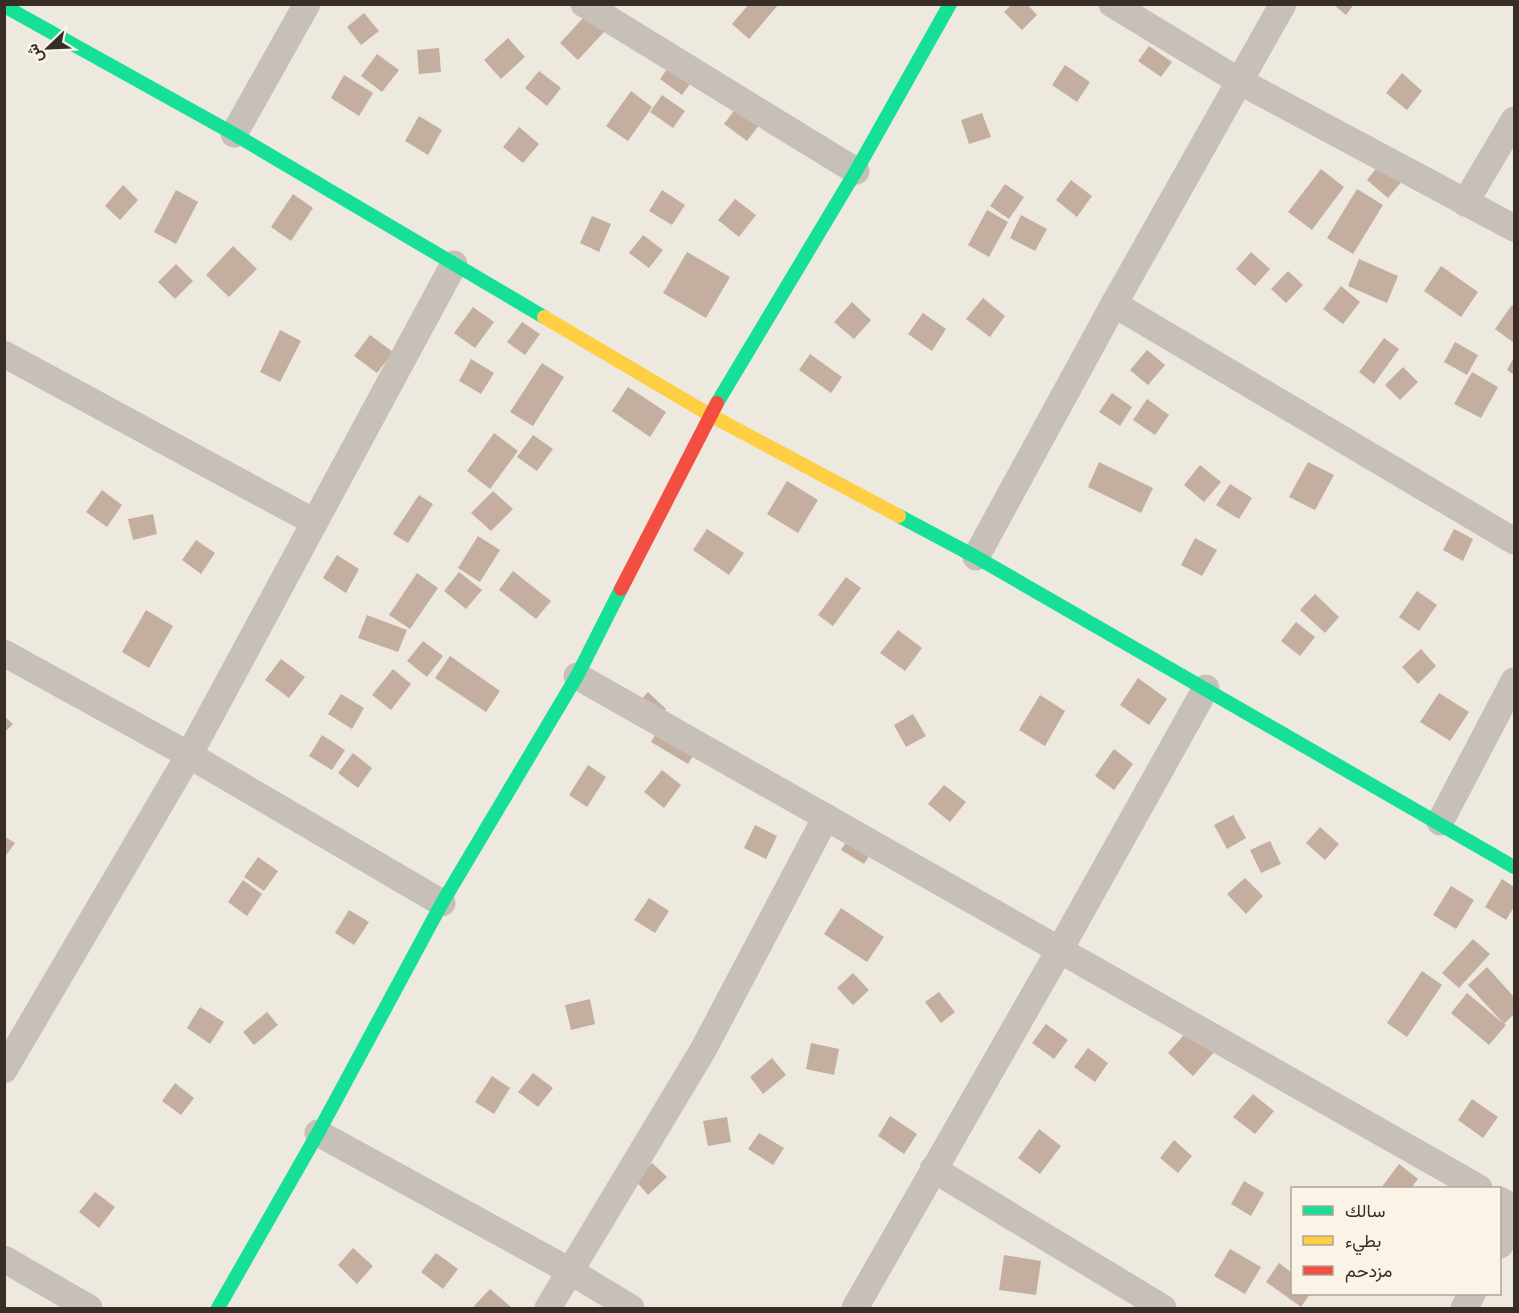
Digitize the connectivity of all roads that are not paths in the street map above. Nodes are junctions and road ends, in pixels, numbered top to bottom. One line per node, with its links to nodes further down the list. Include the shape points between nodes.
1 (307, 4): 9 (street)
2 (950, 4): 10 (street)
3 (1112, 4): 7 (street)
4 (1283, 4): 7 (street)
5 (5, 8): 9 (street)
6 (600, 8): 10 (street)
7 (1239, 81): 11 (street); 14 (street)
8 (1515, 120): 11 (street)
9 (234, 134): 13 (street)
10 (856, 171): 16 (street)
11 (1465, 202): 12 (street)
12 (1515, 228)
13 (454, 264): 16 (street); 17 (street)
14 (1114, 304): 18 (street); 19 (street)
15 (4, 354): 17 (street)
16 (710, 415): 19 (street); 21 (street)
17 (314, 522): 24 (street)
18 (1515, 541)
19 (976, 557): 23 (street)
20 (4, 653): 24 (street)
21 (577, 676): 25 (street); 28 (street)
22 (1515, 681): 26 (street)
23 (1206, 688): 26 (street); 29 (street)
24 (189, 755): 28 (street); 30 (street)
25 (826, 817): 29 (street); 39 (street, via 703,1050)
26 (1440, 822): 27 (street)
27 (1515, 867)
28 (442, 903): 31 (street)
29 (1059, 951): 32 (street); 33 (street)
30 (4, 1070)
31 (318, 1133): 39 (street); 42 (street)
32 (933, 1169): 40 (street); 45 (street)
33 (1477, 1187)
34 (1501, 1201): 35 (street)
35 (1515, 1209)
36 (1515, 1219): 37 (street)
37 (1501, 1243)
38 (4, 1259): 41 (street)
39 (570, 1271): 43 (street); 44 (street)
40 (1159, 1307)
41 (89, 1308)
42 (218, 1308)
43 (548, 1308)
44 (631, 1308)
45 (855, 1308)

